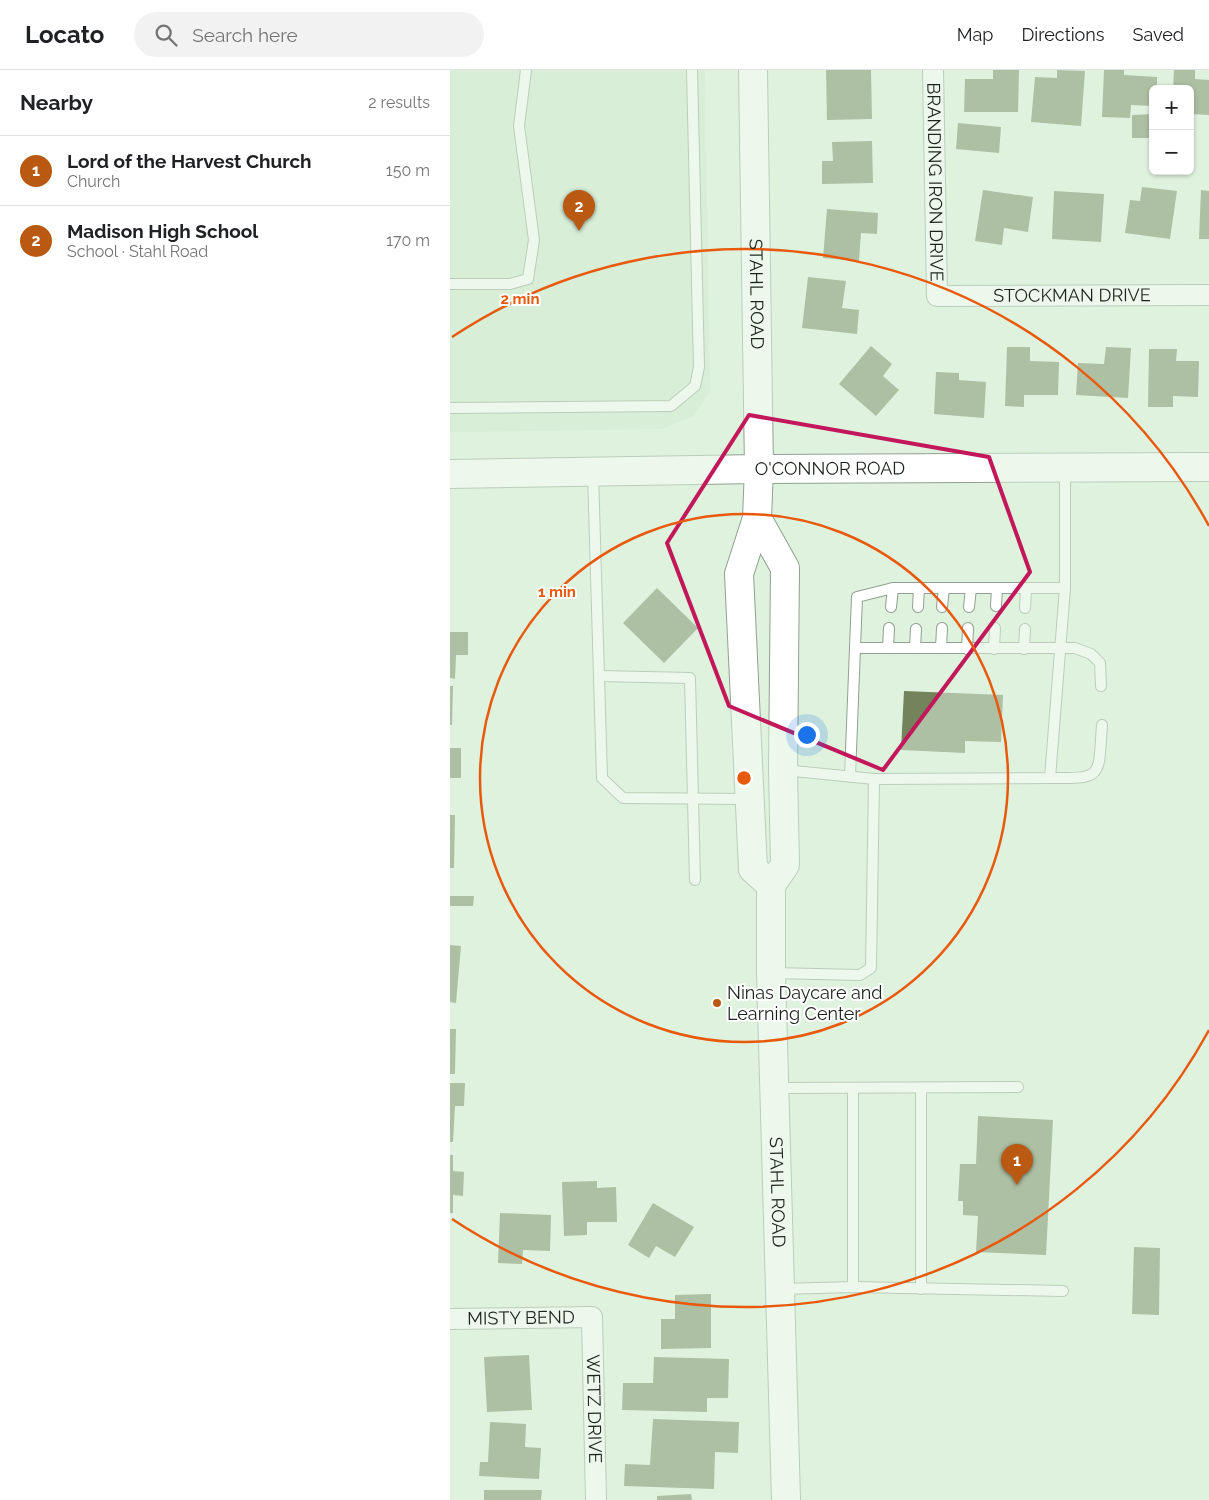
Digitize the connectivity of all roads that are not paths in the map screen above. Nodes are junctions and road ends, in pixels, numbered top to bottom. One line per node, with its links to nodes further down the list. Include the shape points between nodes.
1 (526, 70): 5 (lane, via 519,126 534,240 528,278 510,284)
2 (692, 70): 8 (lane, via 699,367 695,386 671,406)
3 (753, 70): 11 (street, STAHL ROAD)
4 (934, 70): 7 (street, BRANDING IRON DRIVE)
5 (450, 284)
6 (1209, 295): 7 (street, STOCKMAN DRIVE)
7 (937, 296)
8 (450, 408)
9 (1209, 467): 10 (street, O'CONNOR ROAD)
10 (1064, 468): 11 (street, O'CONNOR ROAD); 21 (lane)
11 (759, 469): 12 (street, O'CONNOR ROAD); 14 (street, STAHL ROAD)
12 (592, 472): 13 (street, O'CONNOR ROAD); 42 (lane)
13 (450, 474)
14 (757, 518): 45 (street, via 785,568); 50 (street, STAHL ROAD, via 739,574)
15 (893, 588): 16 (lane); 24 (lane); 34 (lane, via 857,597)
16 (919, 588): 17 (lane); 22 (lane)
17 (944, 588): 18 (lane); 25 (lane)
18 (971, 588): 19 (lane); 26 (lane)
19 (997, 588): 20 (lane); 23 (lane)
20 (1026, 588): 21 (lane); 27 (lane)
21 (1065, 588): 41 (lane)
22 (918, 606)
23 (996, 606)
24 (891, 607)
25 (942, 607)
26 (970, 607)
27 (1025, 608)
28 (889, 628): 35 (lane)
29 (916, 628): 36 (lane)
30 (942, 628): 37 (lane)
31 (968, 628): 38 (lane)
32 (995, 628): 39 (lane)
33 (1025, 629): 40 (lane)
34 (855, 648): 35 (lane); 46 (lane)
35 (888, 648): 36 (lane)
36 (915, 648): 37 (lane)
37 (941, 648): 38 (lane)
38 (967, 649): 39 (lane)
39 (994, 649): 40 (lane)
40 (1024, 649): 41 (lane)
41 (1060, 649): 43 (lane, via 1075,648 1091,654 1100,663); 47 (lane)
42 (600, 676): 49 (lane, via 602,778 623,798); 49 (lane, via 690,678)
43 (1102, 686)
44 (1102, 725): 47 (lane, via 1099,766 1092,776 1084,779)
45 (783, 770): 46 (lane); 52 (street, via 785,865)
46 (850, 776): 48 (lane)
47 (1050, 778): 48 (lane)
48 (874, 779): 53 (lane, via 871,968 860,975)
49 (694, 798): 50 (lane); 51 (lane)
50 (750, 799): 52 (street, STAHL ROAD, via 753,869)
51 (695, 880)
52 (772, 885): 53 (street, STAHL ROAD)
53 (771, 973): 55 (street, STAHL ROAD)
54 (1018, 1087): 56 (lane)
55 (774, 1088): 57 (lane); 59 (street, STAHL ROAD)
56 (921, 1088): 57 (lane); 60 (lane)
57 (853, 1089): 58 (lane)
58 (853, 1287): 59 (lane); 60 (lane)
59 (781, 1289): 65 (street, STAHL ROAD)
60 (921, 1289): 61 (lane)
61 (1063, 1291)
62 (592, 1318): 63 (street, MISTY BEND); 64 (street, WETZ DRIVE)
63 (450, 1320)
64 (596, 1500)
65 (786, 1500)

